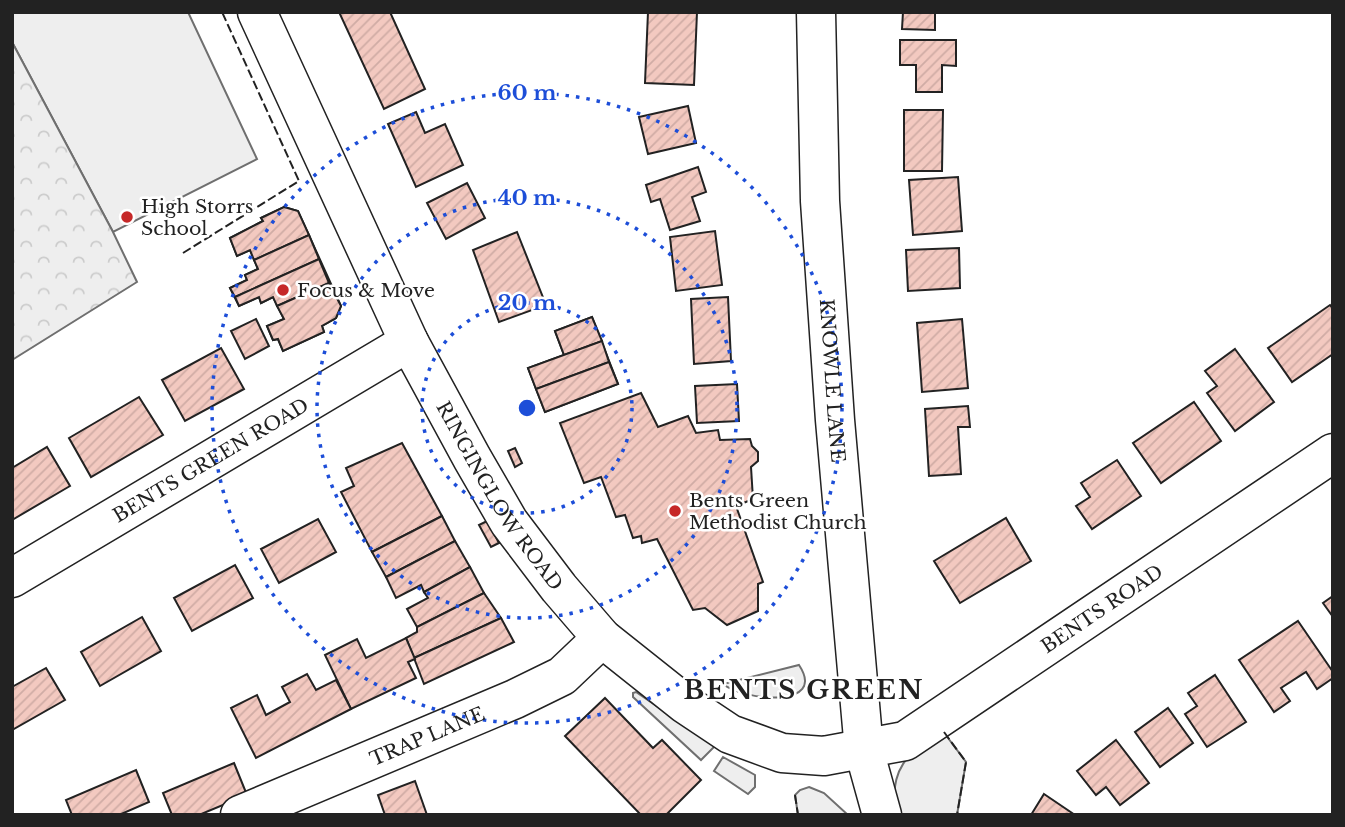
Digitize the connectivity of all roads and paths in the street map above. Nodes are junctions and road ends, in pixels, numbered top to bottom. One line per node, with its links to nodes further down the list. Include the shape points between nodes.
1 (257, 12): 3 (street, RINGINGLOW ROAD)
2 (816, 12): 7 (street, KNOWLE LANE, via 821,214)
3 (409, 341): 5 (street, BENTS GREEN ROAD); 6 (street, RINGINGLOW ROAD, via 509,522)
4 (1333, 453): 7 (street, BENTS ROAD, via 944,717 905,741)
5 (12, 578)
6 (602, 638): 7 (street, RINGINGLOW ROAD, via 730,734 782,753 824,756); 8 (street, TRAP LANE, via 562,676 527,694)
7 (864, 750): 9 (street)
8 (263, 810)
9 (882, 815)

